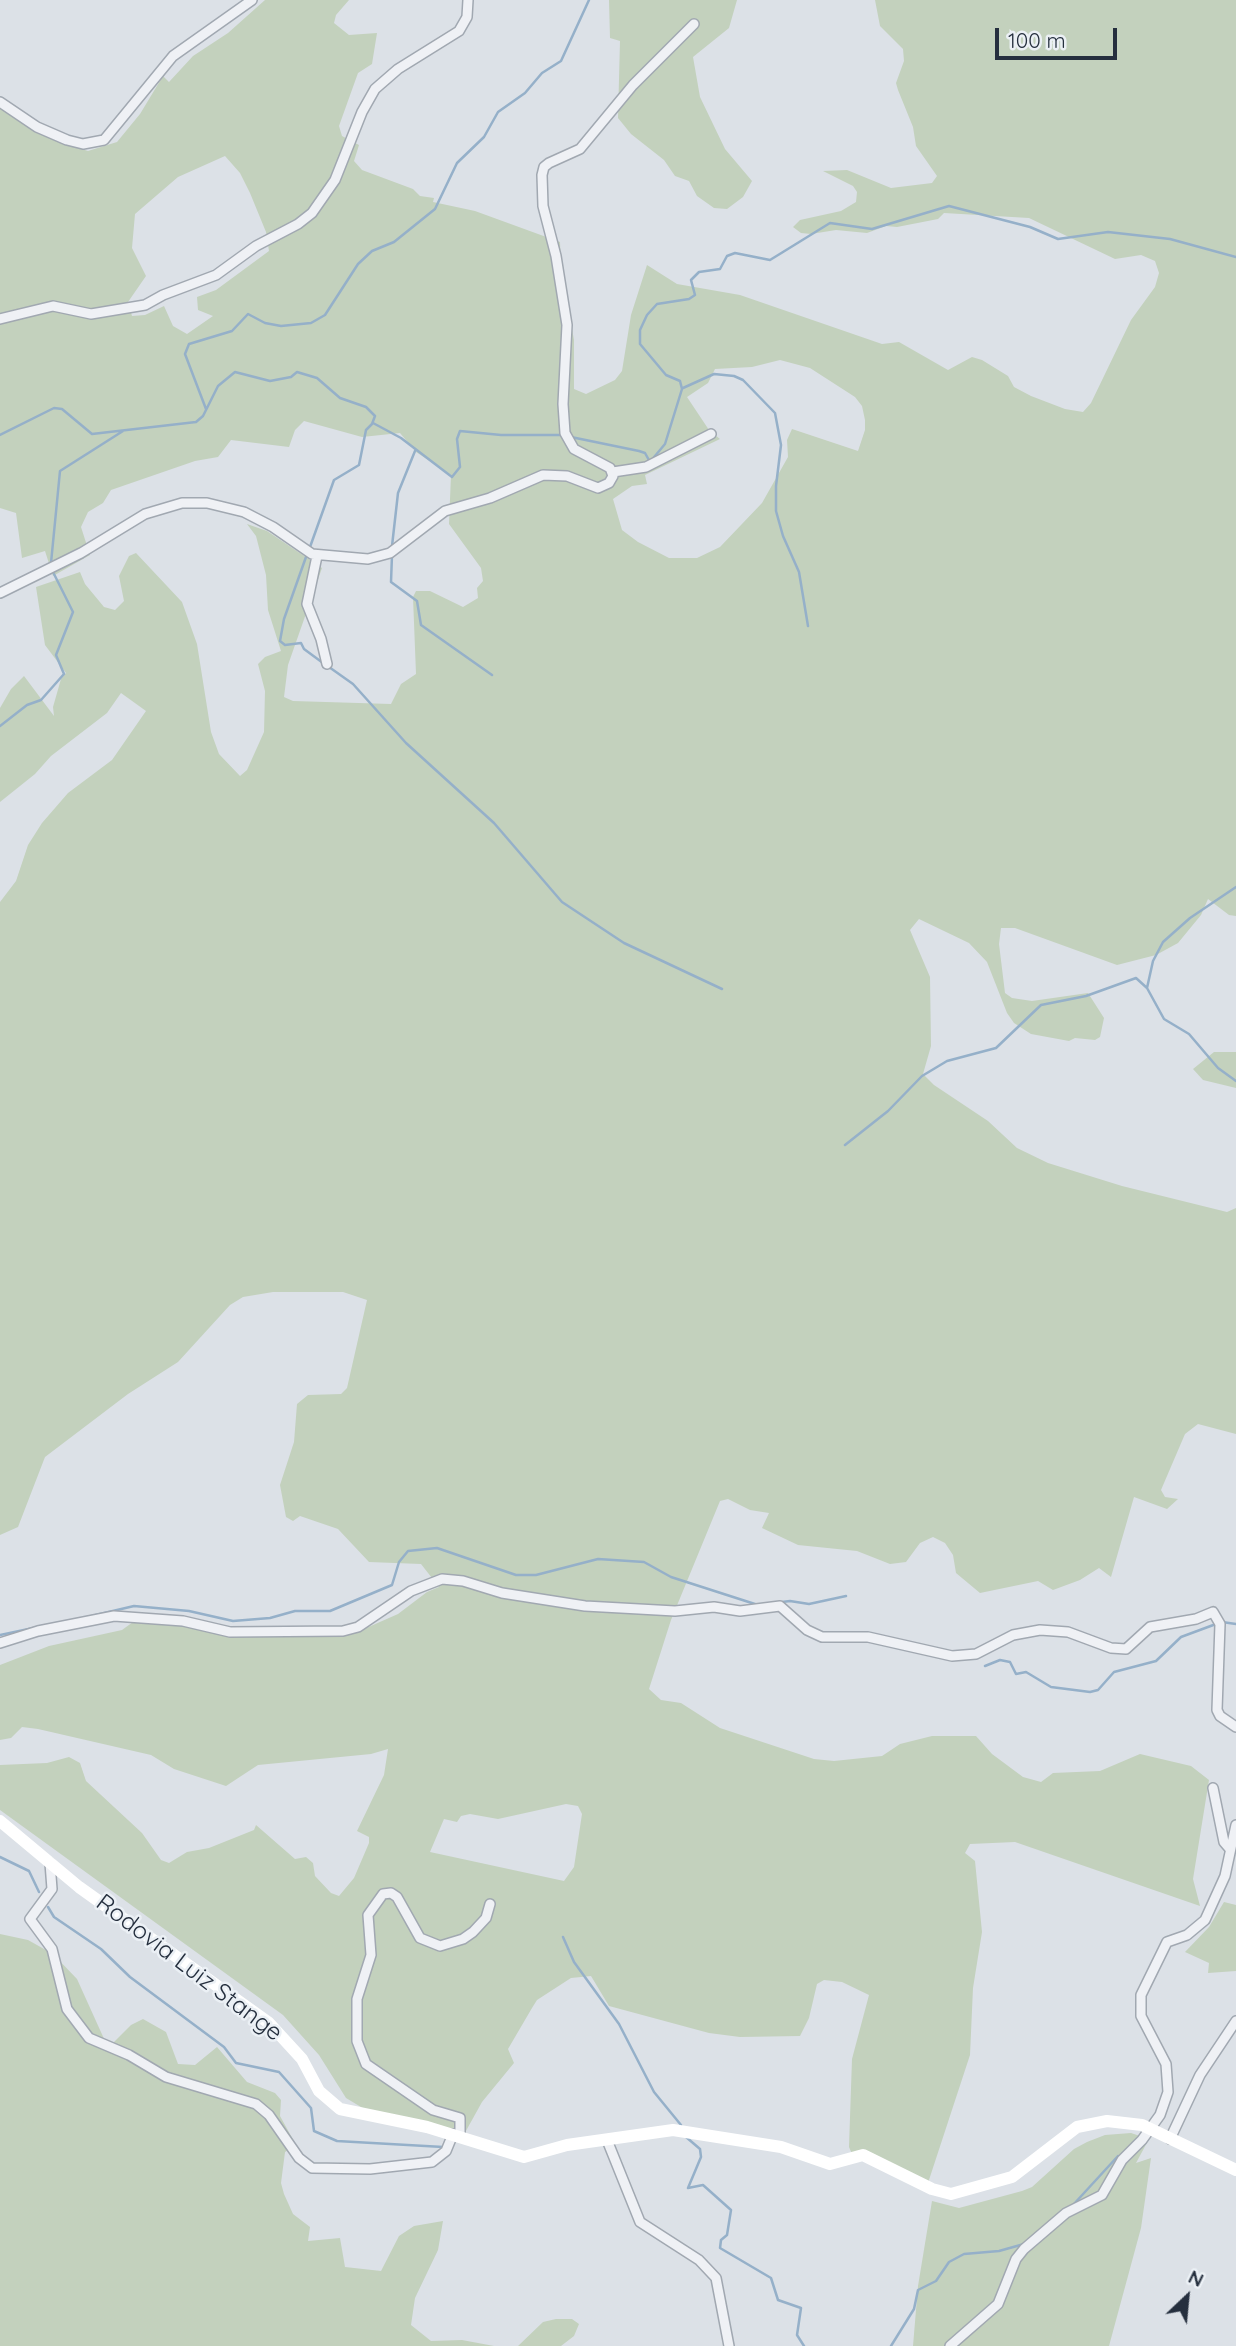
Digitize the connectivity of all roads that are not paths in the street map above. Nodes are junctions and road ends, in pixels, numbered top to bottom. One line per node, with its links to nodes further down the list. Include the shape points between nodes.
1 (252, 0): 4 (street, via 173,57 104,140 83,144 66,140)
2 (468, 0): 5 (street, via 467,17 459,31 375,89 335,180 312,213 298,224 256,246 216,275 145,305 98,314 53,306)
3 (694, 24): 7 (street, via 633,85 580,149 549,163 542,175 543,206 567,325 565,433 573,449)
4 (0, 102)
5 (0, 319)
6 (711, 433): 7 (street, via 646,467)
7 (613, 472): 8 (street, via 604,487 555,474 459,505 378,557)
8 (317, 556): 9 (street, via 244,512 207,503 182,503 145,514 81,553); 10 (street, via 307,604)
9 (0, 593)
10 (327, 664)
11 (0, 1643): 12 (street, via 114,1616 183,1621 230,1632 343,1631 358,1627 411,1591 442,1579 502,1594 585,1606 740,1611 780,1606 822,1637 868,1637 953,1656 976,1654 1013,1635 1040,1630 1068,1632 1126,1649 1150,1627 1191,1621 1213,1612 1220,1624 1217,1710)
12 (1236, 1727)
13 (1213, 1788): 16 (street, via 1224,1842)
14 (0, 1821): 17 (street, Rodovia Luiz Stange)
15 (1236, 1825): 16 (street)
16 (1230, 1849): 20 (street, via 1225,1876 1205,1920 1195,1930 1167,1942 1141,1995 1141,2016 1163,2054 1168,2080 1165,2102)
17 (49, 1860): 21 (street, Rodovia Luiz Stange, via 79,1887 269,2023 302,2059 319,2091 340,2109); 21 (street, via 52,1889 30,1919 52,1949 67,2009 89,2038 166,2077 256,2104 312,2168 370,2169 432,2162)
18 (490, 1904): 21 (street, via 486,1918 473,1932 440,1946 420,1938 391,1893 383,1894 369,1915 370,1955 357,1999 356,2042 366,2064 433,2110 460,2118)
19 (1236, 2021): 22 (street, via 1200,2075)
20 (1151, 2129): 22 (street, Rodovia Luiz Stange); 23 (street, Rodovia Luiz Stange, via 1116,2120 1077,2127 1017,2174 951,2194 863,2155 830,2164 781,2147 673,2130); 26 (street, via 1122,2160 1102,2195 1066,2213 1024,2249 998,2304)
21 (456, 2135): 23 (street, Rodovia Luiz Stange, via 524,2157)
22 (1170, 2139): 24 (street, Rodovia Luiz Stange)
23 (607, 2140): 25 (street, via 640,2222 699,2259 716,2278)
24 (1236, 2170)
25 (729, 2346)
26 (950, 2346)

